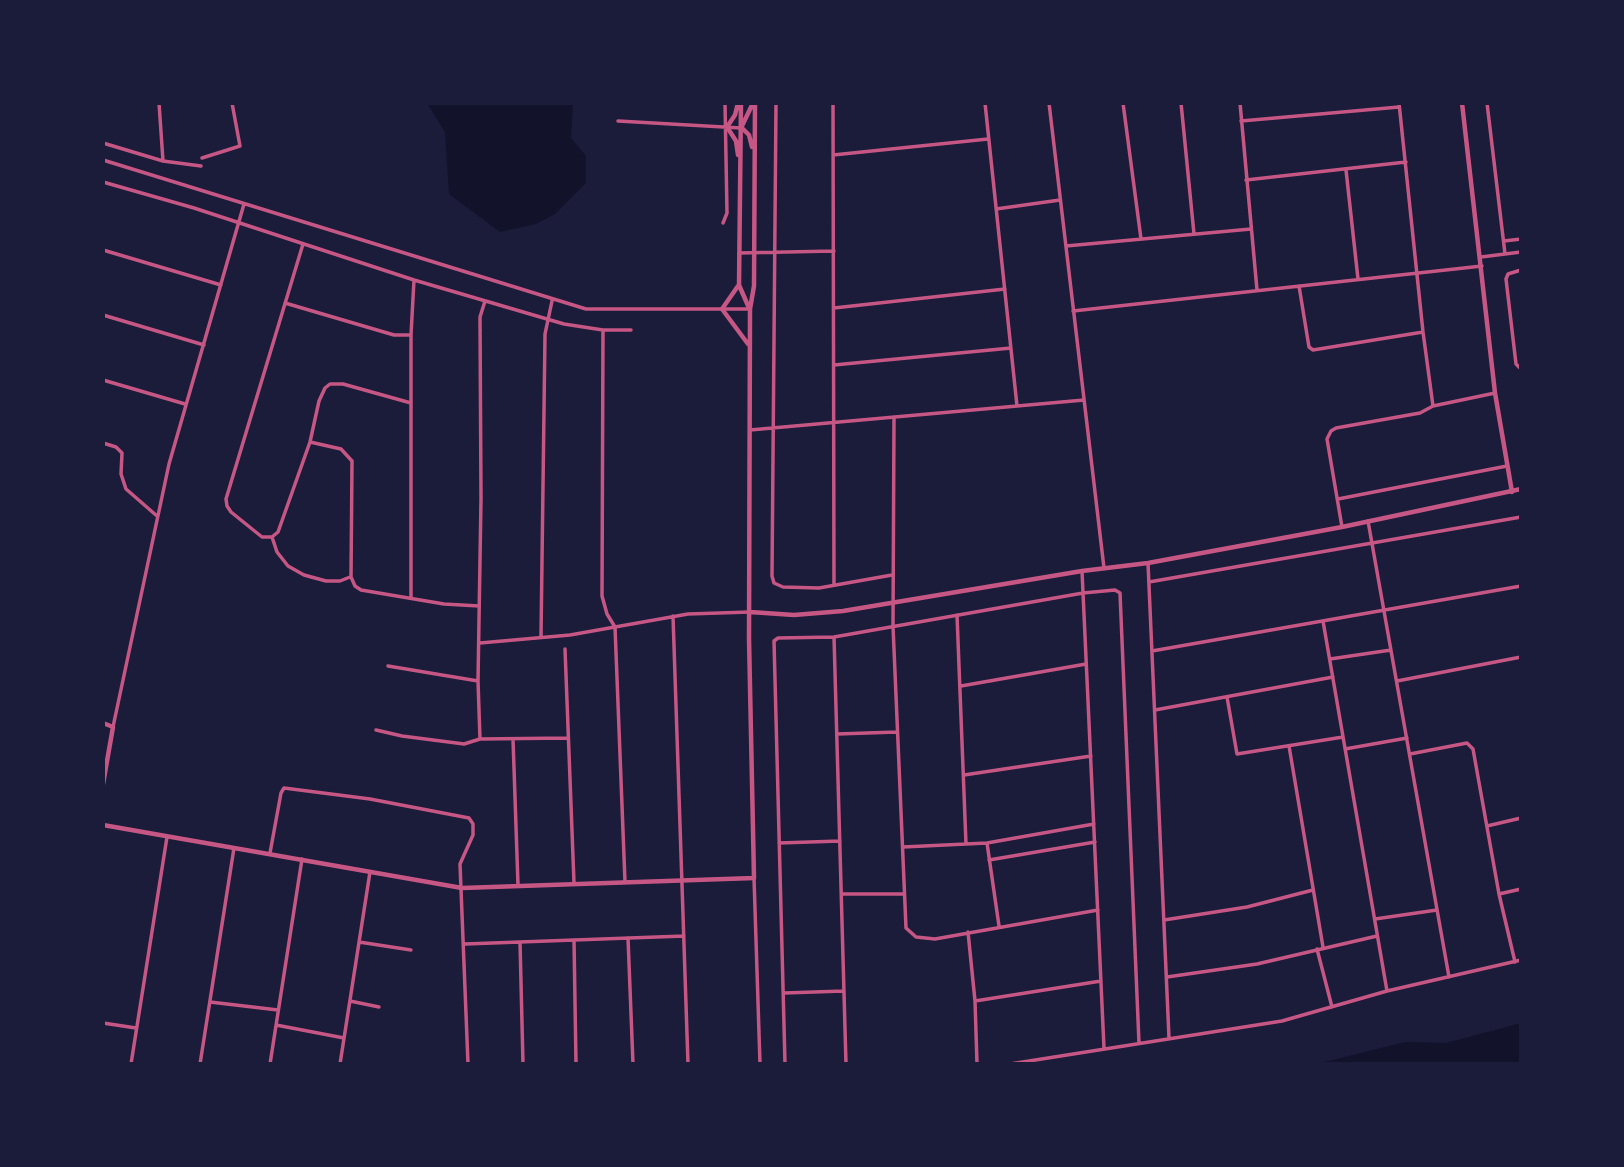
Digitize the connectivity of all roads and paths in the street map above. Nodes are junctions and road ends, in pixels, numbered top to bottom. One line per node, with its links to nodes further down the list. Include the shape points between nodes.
1 (159, 103): 26 (street)
2 (232, 103): 24 (street, via 240,146)
3 (725, 103): 18 (street)
4 (739, 103): 18 (street); 19 (street)
5 (754, 103): 19 (street); 23 (street)
6 (776, 103): 49 (street)
7 (833, 103): 22 (street)
8 (985, 103): 20 (street)
9 (1049, 103): 33 (street)
10 (1123, 103): 40 (street)
11 (1181, 103): 39 (street)
12 (1240, 103): 17 (street)
13 (1462, 103): 52 (street)
14 (1487, 103): 42 (street)
15 (1399, 105): 17 (street); 27 (street)
16 (618, 121): 18 (street)
17 (1241, 121): 31 (street)
18 (726, 127): 19 (street); 29 (street, via 736,141); 36 (street, via 727,213)
19 (741, 128): 23 (street, via 749,135); 29 (street)
20 (989, 139): 22 (street); 35 (street)
21 (103, 143): 26 (street)
22 (834, 155): 46 (street)
23 (754, 157): 48 (street)
24 (202, 158)
25 (103, 160): 34 (street)
26 (163, 161): 28 (street)
27 (1406, 162): 30 (street); 55 (street)
28 (201, 166)
29 (740, 166): 47 (street)
30 (1345, 169): 31 (street); 56 (street)
31 (1246, 180): 38 (street)
32 (103, 182): 37 (street)
33 (1060, 200): 35 (street); 44 (street)
34 (244, 204): 37 (street); 63 (street)
35 (996, 209): 61 (street)
36 (723, 223)
37 (239, 224): 43 (street); 58 (street)
38 (1251, 229): 39 (street); 62 (street)
39 (1194, 234): 40 (street)
40 (1141, 239): 44 (street)
41 (1521, 239): 42 (street)
42 (1504, 242): 51 (street)
43 (303, 244): 57 (street); 65 (street)
44 (1066, 246): 69 (street)
45 (103, 250): 58 (street)
46 (834, 251): 49 (street); 66 (street)
47 (739, 253): 48 (street); 59 (street)
48 (755, 253): 49 (street); 68 (street)
49 (775, 253): 90 (street)
50 (1521, 253): 51 (street)
51 (1505, 254): 52 (street)
52 (1481, 257): 53 (street)
53 (1482, 266): 55 (street); 82 (street)
54 (1521, 270): 80 (street, via 1506,279 1516,364)
55 (1418, 272): 56 (street); 74 (street)
56 (1358, 279): 60 (street)
57 (414, 280): 64 (street); 75 (street)
58 (221, 285): 76 (street)
59 (739, 285): 67 (street); 68 (street)
60 (1299, 286): 62 (street); 74 (street, via 1313,350)
61 (1005, 289): 66 (street); 78 (street)
62 (1257, 290): 69 (street)
63 (552, 300): 67 (street, via 586,309); 71 (street)
64 (485, 301): 71 (street); 115 (street, via 480,317)
65 (285, 303): 75 (street, via 394,335); 102 (street, via 226,499 231,512 262,537)
66 (834, 308): 79 (street)
67 (722, 309): 68 (street); 77 (street)
68 (750, 309): 77 (street)
69 (1073, 311): 83 (street)
70 (103, 315): 76 (street)
71 (548, 319): 72 (street); 124 (street)
72 (603, 330): 73 (street); 122 (street, via 601,596)
73 (631, 330)
74 (1423, 332): 87 (street)
75 (411, 335): 84 (street)
76 (204, 345): 85 (street)
77 (750, 346): 91 (street)
78 (1011, 348): 79 (street); 86 (street)
79 (834, 365): 89 (street)
80 (1521, 369)
81 (103, 380): 85 (street)
82 (1495, 393): 87 (street); 94 (street)
83 (1084, 401): 86 (street); 105 (street)
84 (411, 403): 92 (street, via 330,384 319,401); 113 (street)
85 (186, 404): 98 (street)
86 (1017, 406): 88 (street)
87 (1433, 406): 97 (street, via 1420,413 1331,431 1327,439)
88 (894, 417): 89 (street); 107 (street)
89 (834, 423): 90 (street); 110 (street)
90 (774, 428): 91 (street); 110 (street, via 774,583 783,587)
91 (750, 430): 117 (street)
92 (310, 442): 102 (street, via 282,527); 108 (street, via 341,449 352,461)
93 (103, 443): 98 (street, via 122,453 125,489)
94 (1507, 466): 96 (street); 97 (street)
95 (1521, 491): 96 (street)
96 (1513, 492): 100 (street)
97 (1338, 499): 101 (street)
98 (157, 516): 140 (street)
99 (1521, 517): 103 (street)
100 (1368, 521): 101 (street); 103 (street)
101 (1342, 527): 104 (street)
102 (272, 537): 108 (street, via 288,566 304,575 326,581)
103 (1372, 543): 109 (street); 116 (street)
104 (1148, 564): 105 (street); 109 (street)
105 (1104, 568): 106 (street)
106 (1082, 571): 112 (street); 114 (street)
107 (893, 575): 110 (street); 114 (street)
108 (351, 577): 113 (street, via 360,590)
109 (1149, 582): 128 (street)
110 (834, 585)
111 (1521, 586): 116 (street)
112 (1083, 593): 118 (street); 131 (street); 217 (street, via 1120,593)
113 (411, 598): 115 (street)
114 (893, 603): 117 (street, via 794,615); 121 (street)
115 (479, 606): 125 (street)
116 (1384, 610): 120 (street); 127 (street)
117 (750, 612): 119 (street); 171 (street)
118 (957, 615): 121 (street); 136 (street)
119 (673, 616): 122 (street); 172 (street)
120 (1323, 621): 128 (street); 130 (street)
121 (893, 626): 123 (street); 142 (street)
122 (615, 627): 124 (street); 173 (street)
123 (834, 637): 143 (street); 163 (street, via 778,638 773,644)
124 (541, 638): 125 (street)
125 (480, 643): 134 (street)
126 (565, 649): 145 (street)
127 (1391, 650): 130 (street); 135 (street)
128 (1152, 651): 138 (street)
129 (1521, 657): 135 (street)
130 (1330, 659): 133 (street)
131 (1087, 664): 136 (street); 152 (street)
132 (388, 666): 134 (street)
133 (1333, 677): 137 (street); 144 (street)
134 (478, 681): 148 (street)
135 (1397, 681): 146 (street)
136 (961, 685): 153 (street)
137 (1227, 697): 138 (street); 149 (street, via 1237,754)
138 (1154, 710): 185 (street)
139 (103, 723): 140 (street)
140 (113, 727): 154 (street)
141 (376, 730): 148 (street, via 464,744)
142 (897, 732): 143 (street); 166 (street)
143 (837, 734): 160 (street)
144 (1343, 737): 149 (street); 150 (street)
145 (568, 738): 147 (street); 174 (street)
146 (1407, 738): 150 (street); 151 (street)
147 (513, 739): 148 (street); 175 (street)
148 (480, 740)
149 (1289, 746): 178 (street)
150 (1345, 749): 184 (street)
151 (1410, 754): 158 (street, via 1467,743 1472,746); 183 (street)
152 (1091, 756): 153 (street); 156 (street)
153 (964, 775): 164 (street)
154 (103, 784)
155 (1521, 818): 158 (street)
156 (1094, 824): 161 (street); 162 (street)
157 (103, 825): 159 (street)
158 (1488, 826): 181 (street)
159 (167, 835): 165 (street); 214 (street)
160 (841, 841): 163 (street); 179 (street)
161 (1095, 842): 169 (street); 182 (street)
162 (987, 843): 164 (street); 169 (street)
163 (779, 844): 205 (street)
164 (966, 844): 166 (street)
165 (234, 847): 167 (street); 208 (street)
166 (903, 847): 180 (street)
167 (270, 853): 168 (street); 176 (street, via 284,788 370,799 469,818 473,835 460,864)
168 (302, 859): 170 (street); 211 (street)
169 (989, 860): 186 (street)
170 (370, 871): 176 (street); 192 (street)
171 (754, 878): 172 (street); 228 (street)
172 (680, 880): 173 (street); 188 (street)
173 (625, 881): 174 (street)
174 (574, 883): 175 (street)
175 (518, 886): 176 (street)
176 (462, 887): 194 (street)
177 (1521, 889): 181 (street)
178 (1314, 890): 185 (street, via 1247,907); 195 (street)
179 (842, 894): 180 (street); 203 (street)
180 (904, 894): 187 (street, via 904,923 909,933 924,939)
181 (1499, 894): 199 (street)
182 (1098, 910): 186 (street); 202 (street)
183 (1437, 910): 184 (street); 200 (street)
184 (1375, 919): 189 (street)
185 (1164, 920): 201 (street)
186 (999, 926): 187 (street)
187 (968, 932): 207 (street)
188 (684, 936): 190 (street); 227 (street)
189 (1378, 936): 195 (street); 204 (street)
190 (628, 939): 191 (street); 226 (street)
191 (574, 940): 193 (street); 225 (street)
192 (359, 942): 197 (street); 206 (street)
193 (520, 942): 194 (street); 224 (street)
194 (465, 944): 223 (street)
195 (1323, 947): 196 (street)
196 (1317, 949): 201 (street); 210 (street)
197 (411, 950)
198 (1521, 960): 199 (street)
199 (1515, 962): 200 (street)
200 (1450, 977): 204 (street)
201 (1167, 978): 216 (street)
202 (1101, 981): 207 (street); 218 (street)
203 (844, 991): 205 (street); 230 (street)
204 (1387, 991): 210 (street)
205 (784, 993): 229 (street)
206 (350, 1001): 209 (street); 215 (street)
207 (975, 1001): 231 (street)
208 (210, 1002): 211 (street); 220 (street)
209 (379, 1007)
210 (1332, 1007): 216 (street, via 1282,1021)
211 (278, 1010): 213 (street)
212 (103, 1023): 214 (street)
213 (276, 1025): 215 (street); 221 (street)
214 (136, 1028): 219 (street)
215 (344, 1038): 222 (street)
216 (1169, 1038): 217 (street)
217 (1139, 1044): 218 (street)
218 (1104, 1049): 232 (street)
219 (131, 1064)
220 (200, 1064)
221 (270, 1064)
222 (340, 1064)
223 (468, 1064)
224 (523, 1064)
225 (576, 1064)
226 (632, 1064)
227 (688, 1064)
228 (760, 1064)
229 (785, 1064)
230 (846, 1064)
231 (977, 1064)
232 (1010, 1064)

